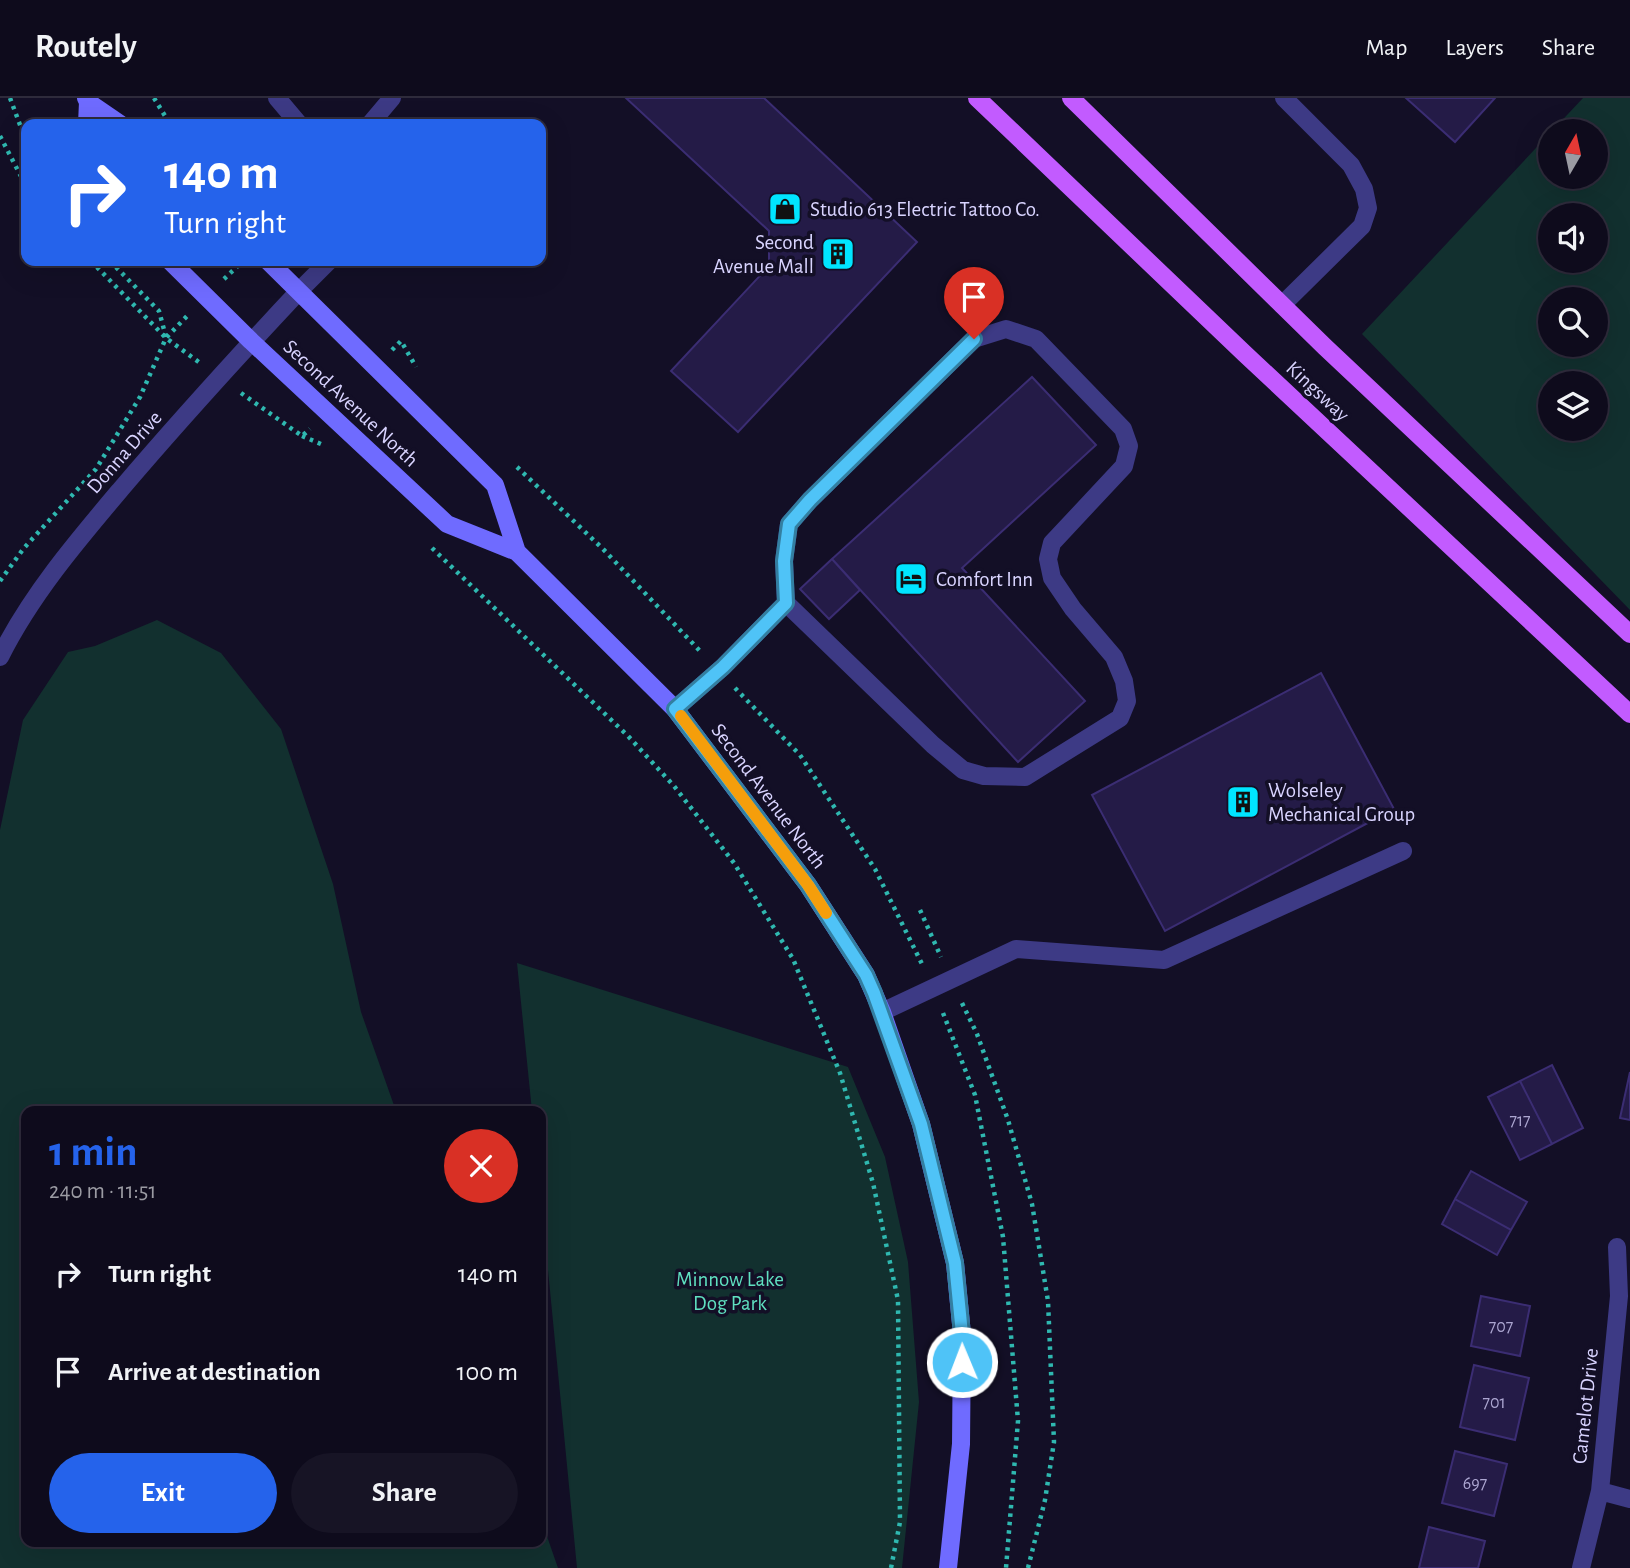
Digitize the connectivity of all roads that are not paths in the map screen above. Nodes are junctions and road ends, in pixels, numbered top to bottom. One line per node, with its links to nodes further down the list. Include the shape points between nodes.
1 (277, 98): 9 (street)
2 (392, 98): 10 (street)
3 (977, 98): 22 (main road, Kingsway)
4 (1071, 98): 15 (main road, Kingsway)
5 (1284, 98): 15 (street, via 1351,165 1368,208 1362,226)
6 (87, 100): 7 (main road); 8 (main road)
7 (87, 119)
8 (113, 119)
9 (295, 119)
10 (374, 119)
11 (175, 266): 16 (main road, Second Avenue North)
12 (274, 266): 14 (main road, Second Avenue North)
13 (325, 266): 14 (street, Donna Drive)
14 (300, 290): 16 (street, Donna Drive); 17 (main road, Second Avenue North, via 495,485)
15 (1282, 305): 19 (main road, Kingsway)
16 (251, 341): 17 (main road, Second Avenue North, via 447,524); 20 (street, Donna Drive, via 69,551 14,629)
17 (517, 552): 21 (main road, Second Avenue North)
18 (786, 603): 18 (street, via 784,561 789,524 974,339 1006,329 1036,339 1123,429 1129,446 1124,466 1052,543 1048,559 1052,578 1066,599 1114,657 1127,701 1120,718 1025,777 984,776 963,770); 21 (street)
19 (1630, 634)
20 (0, 657)
21 (675, 709): 24 (main road, Second Avenue North, via 808,885 866,975)
22 (1630, 714)
23 (1403, 852): 24 (street, via 1164,960 1016,949)
24 (882, 1012): 28 (main road, Second Avenue North, via 921,1124 955,1263 962,1334 961,1444)
25 (1616, 1247): 26 (street, Camelot Drive, via 1619,1296)
26 (1600, 1491): 27 (street); 29 (street, Camelot Drive)
27 (1630, 1499)
28 (948, 1568)
29 (1581, 1568)

